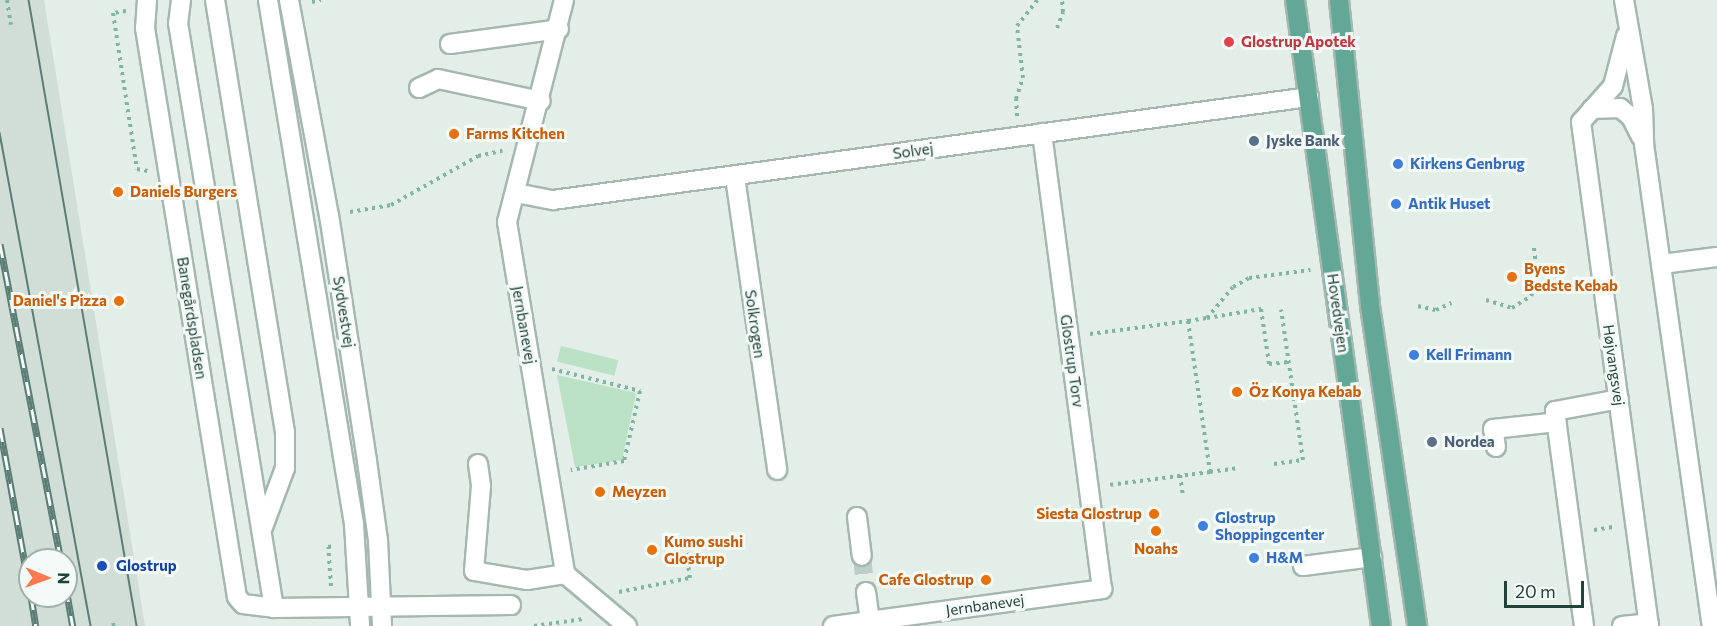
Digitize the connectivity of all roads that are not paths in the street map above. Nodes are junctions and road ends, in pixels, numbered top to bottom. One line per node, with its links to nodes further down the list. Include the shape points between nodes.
1 (147, 0): 39 (street, Banegårdspladsen, via 144,15 234,587 243,604)
2 (181, 0): 29 (street, via 178,23)
3 (215, 0): 29 (street, via 285,432 285,468)
4 (268, 0): 37 (street, Sydvestvej, via 354,524)
5 (289, 0): 38 (street, Sydvestvej, via 329,215 376,529)
6 (564, 0): 11 (street, Jernbanevej)
7 (1295, 0): 14 (main road, Hovedvejen)
8 (1339, 0): 47 (main road, via 1370,306)
9 (1624, 0): 10 (street, Højvangsvej)
10 (1627, 28): 16 (street, Højvangsvej, via 1617,77); 18 (street, Højvangsvej, via 1643,109)
11 (559, 29): 12 (street); 15 (street, Jernbanevej)
12 (450, 44)
13 (419, 88): 15 (street, via 438,79)
14 (1310, 97): 17 (street, Solvej); 31 (main road, Hovedvejen)
15 (541, 101): 20 (street, Jernbanevej)
16 (1592, 109): 18 (street, Højvangsvej, via 1613,107 1626,112); 23 (street, Højvangsvej, via 1581,122)
17 (1042, 133): 19 (street, Solvej); 34 (street, Glostrup Torv)
18 (1644, 144): 22 (street, Højvangsvej)
19 (735, 177): 20 (street, Solvej, via 553,200); 27 (street, Solkrogen)
20 (516, 193): 33 (street, Jernbanevej, via 507,222)
21 (1717, 256): 22 (street)
22 (1662, 264): 50 (street, Højvangsvej)
23 (1619, 399): 24 (street, via 1555,411); 41 (street, Højvangsvej)
24 (1557, 422): 25 (street, via 1493,429); 48 (street)
25 (1496, 447)
26 (478, 464): 33 (street, via 481,486 474,571 527,580)
27 (777, 470)
28 (857, 518): 30 (street)
29 (262, 531): 39 (street)
30 (862, 556)
31 (1372, 556): 32 (street); 46 (main road, Hovedvejen)
32 (1303, 566)
33 (566, 574): 44 (street)
34 (1102, 589): 40 (street, Jernbanevej)
35 (866, 592): 40 (street)
36 (511, 605): 38 (street, Banegårdspladsen)
37 (360, 607): 38 (street, Banegårdspladsen); 39 (street, Banegårdspladsen); 42 (street, Sydvestvej)
38 (381, 607): 43 (street, Sydvestvej)
39 (274, 608)
40 (870, 621): 45 (street, Jernbanevej)
41 (1649, 624): 49 (street)
42 (360, 626)
43 (382, 626)
44 (627, 626)
45 (833, 626)
46 (1381, 626)
47 (1417, 626)
48 (1584, 626)
49 (1622, 626)
50 (1713, 626)

